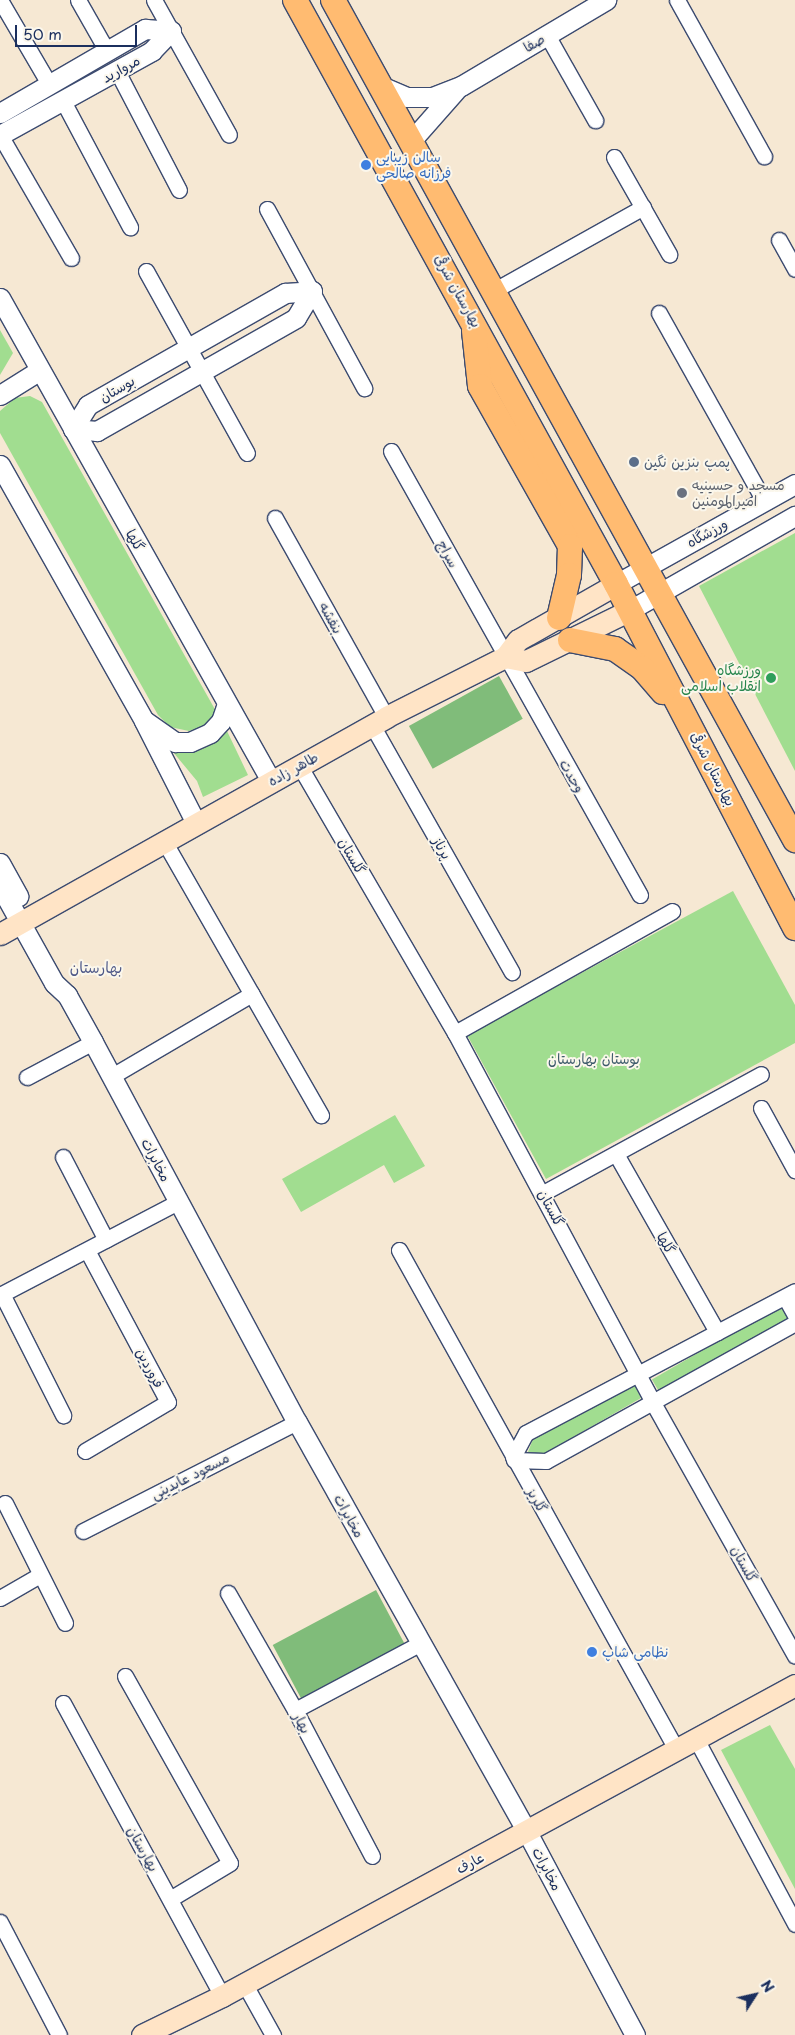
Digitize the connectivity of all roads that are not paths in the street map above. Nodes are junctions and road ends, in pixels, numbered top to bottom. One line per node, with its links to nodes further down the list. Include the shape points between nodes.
1 (0, 0): 12 (street)
2 (78, 0): 10 (street)
3 (154, 0): 8 (street)
4 (295, 0): 37 (main road, بهارستان شرقی)
5 (334, 0): 13 (main road)
6 (606, 0): 9 (street, صفا)
7 (677, 0): 21 (street)
8 (171, 31): 10 (street, مروارید, via 145,29); 11 (street, مروارید, via 152,51); 19 (street)
9 (547, 35): 14 (street, صفا); 17 (street)
10 (107, 51): 12 (street, مروارید)
11 (117, 71): 15 (street, مروارید); 23 (street)
12 (49, 84): 16 (street, مروارید)
13 (380, 86): 14 (street, via 415,97 432,97); 20 (main road)
14 (461, 86): 20 (street)
15 (63, 101): 18 (street, مروارید); 26 (street)
16 (0, 113)
17 (594, 120)
18 (0, 135): 29 (street)
19 (229, 135)
20 (411, 141): 33 (main road)
21 (764, 156)
22 (614, 157): 24 (street)
23 (180, 190)
24 (643, 207): 28 (street); 33 (street)
25 (267, 209): 32 (street)
26 (130, 227)
27 (779, 240): 30 (street)
28 (669, 254)
29 (71, 258)
30 (795, 269)
31 (146, 271): 39 (street)
32 (312, 291): 35 (street, بوستان, via 285,293); 38 (street, بوستان, via 296,318); 42 (street)
33 (493, 291): 52 (main road)
34 (0, 298): 40 (street, گلها)
35 (254, 310): 38 (street); 39 (street, بوستان)
36 (659, 313): 49 (street)
37 (472, 317): 53 (main road, بهارستان شرقی); 56 (main road, via 480,386 570,546 569,575)
38 (269, 334): 41 (street, بوستان)
39 (188, 348): 41 (street); 44 (street, بوستان, via 88,406)
40 (40, 370): 43 (street); 44 (street, گلها)
41 (201, 372): 44 (street, بوستان, via 97,431); 46 (street)
42 (364, 388)
43 (0, 395)
44 (73, 429): 59 (street, گلها)
45 (392, 451): 58 (street, سراج)
46 (248, 453)
47 (0, 464): 60 (street)
48 (795, 484): 49 (street, ورزشگاه)
49 (764, 500): 52 (street, ورزشگاه)
50 (795, 516): 54 (street, ورزشگاه)
51 (276, 518): 61 (street, بنفشه)
52 (645, 567): 53 (street, ورزشگاه); 54 (main road)
53 (616, 584): 55 (main road); 56 (main road, طاهر زاده)
54 (660, 594): 55 (street, ورزشگاه); 66 (main road)
55 (630, 610): 57 (main road); 62 (main road, بهارستان شرقی)
56 (559, 618): 58 (main road, طاهر زاده, via 518,640)
57 (570, 640): 58 (main road, via 526,661); 62 (main road, via 615,648 642,668)
58 (505, 657): 61 (main road, طاهر زاده); 70 (street, وحدت)
59 (227, 704): 60 (street, via 221,720 210,733 190,742 176,742); 64 (street, گلها)
60 (144, 720): 65 (street)
61 (379, 721): 63 (main road, طاهر زاده); 75 (street, پرناز)
62 (688, 721): 73 (main road, بهارستان شرقی)
63 (299, 765): 64 (main road, طاهر زاده); 77 (street, گلستان)
64 (271, 781): 65 (main road, طاهر زاده)
65 (196, 823): 67 (main road, طاهر زاده)
66 (795, 840)
67 (164, 841): 72 (main road, طاهر زاده, via 83,885 70,885); 76 (street)
68 (0, 863): 72 (street, مخابرات)
69 (0, 886): 72 (street, مخابرات)
70 (640, 895)
71 (672, 912): 77 (street)
72 (18, 916): 74 (main road, طاهر زاده); 78 (street, مخابرات, via 54,983 67,995)
73 (795, 928)
74 (0, 934)
75 (512, 972)
76 (252, 994): 80 (street); 83 (street)
77 (455, 1033): 87 (street, گلستان)
78 (94, 1042): 80 (street, مخابرات); 81 (street)
79 (761, 1074): 84 (street)
80 (112, 1076): 88 (street, مخابرات)
81 (27, 1077)
82 (761, 1108): 86 (street)
83 (321, 1115)
84 (616, 1154): 87 (street); 96 (street, گلها)
85 (63, 1158): 89 (street)
86 (795, 1170)
87 (543, 1193): 97 (street, گلستان)
88 (178, 1202): 89 (street); 100 (street, مخابرات)
89 (106, 1240): 90 (street)
90 (87, 1250): 93 (street); 101 (street, فروردین, via 168,1402)
91 (399, 1250): 102 (street, گلریز)
92 (790, 1294): 94 (street); 96 (street)
93 (1, 1295): 99 (street)
94 (795, 1315)
95 (795, 1324): 98 (street)
96 (717, 1332): 97 (street)
97 (637, 1372): 98 (street, گلستان); 102 (street, via 526,1433)
98 (652, 1400): 102 (street, via 546,1461); 110 (street, گلستان)
99 (63, 1415)
100 (297, 1422): 104 (street, مسعود عابدینی); 109 (street, مخابرات)
101 (85, 1451)
102 (514, 1459): 116 (street, گلریز)
103 (5, 1503): 105 (street)
104 (83, 1531)
105 (40, 1575): 107 (street); 108 (street)
106 (228, 1593): 114 (street, بهار)
107 (0, 1598)
108 (65, 1623)
109 (421, 1643): 114 (street); 117 (street, مخابرات)
110 (795, 1656)
111 (125, 1676): 119 (street, via 230,1863)
112 (795, 1685): 115 (main road, عارف)
113 (63, 1703): 119 (street, بهارستان)
114 (295, 1710): 118 (street, بهار)
115 (696, 1738): 116 (main road, عارف); 121 (street)
116 (676, 1749): 117 (main road, عارف)
117 (527, 1832): 122 (main road, عارف); 127 (street, مخابرات)
118 (372, 1856)
119 (170, 1899): 123 (street, بهارستان)
120 (0, 1922): 124 (street)
121 (795, 1924)
122 (244, 1984): 123 (main road, عارف); 126 (street)
123 (222, 1996): 125 (main road, عارف)
124 (59, 2035)
125 (142, 2035)
126 (273, 2035)
127 (635, 2035)

